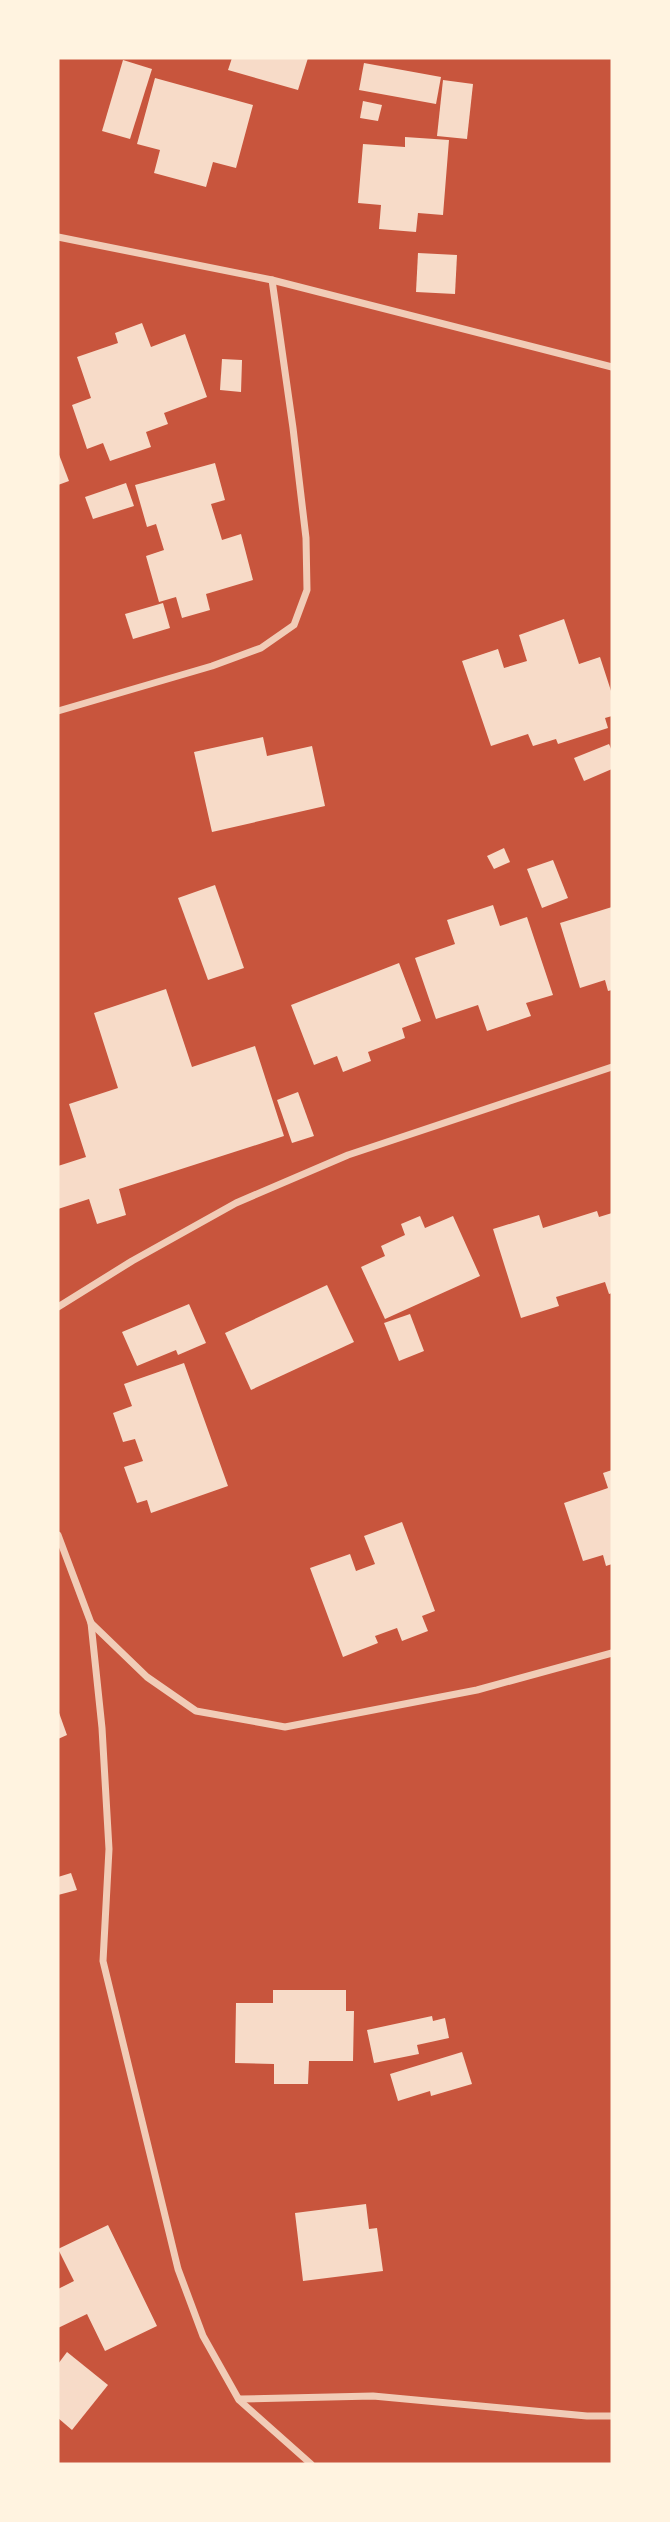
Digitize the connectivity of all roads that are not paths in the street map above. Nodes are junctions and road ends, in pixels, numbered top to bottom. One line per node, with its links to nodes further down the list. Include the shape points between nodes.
1 (58, 237): 2 (street)
2 (272, 280): 3 (street); 4 (street, via 306,538 307,590 294,625 261,648 237,657)
3 (612, 367)
4 (58, 711)
5 (612, 1067): 6 (street, via 348,1155 236,1203)
6 (58, 1307)
7 (58, 1535): 8 (street)
8 (91, 1623): 9 (street, via 148,1677 196,1711 285,1727 477,1690); 10 (street, via 109,1849 103,1961 178,2269 203,2336)
9 (612, 1653)
10 (239, 2400): 11 (street, via 373,2396); 12 (street)
11 (612, 2416)
12 (312, 2464)

